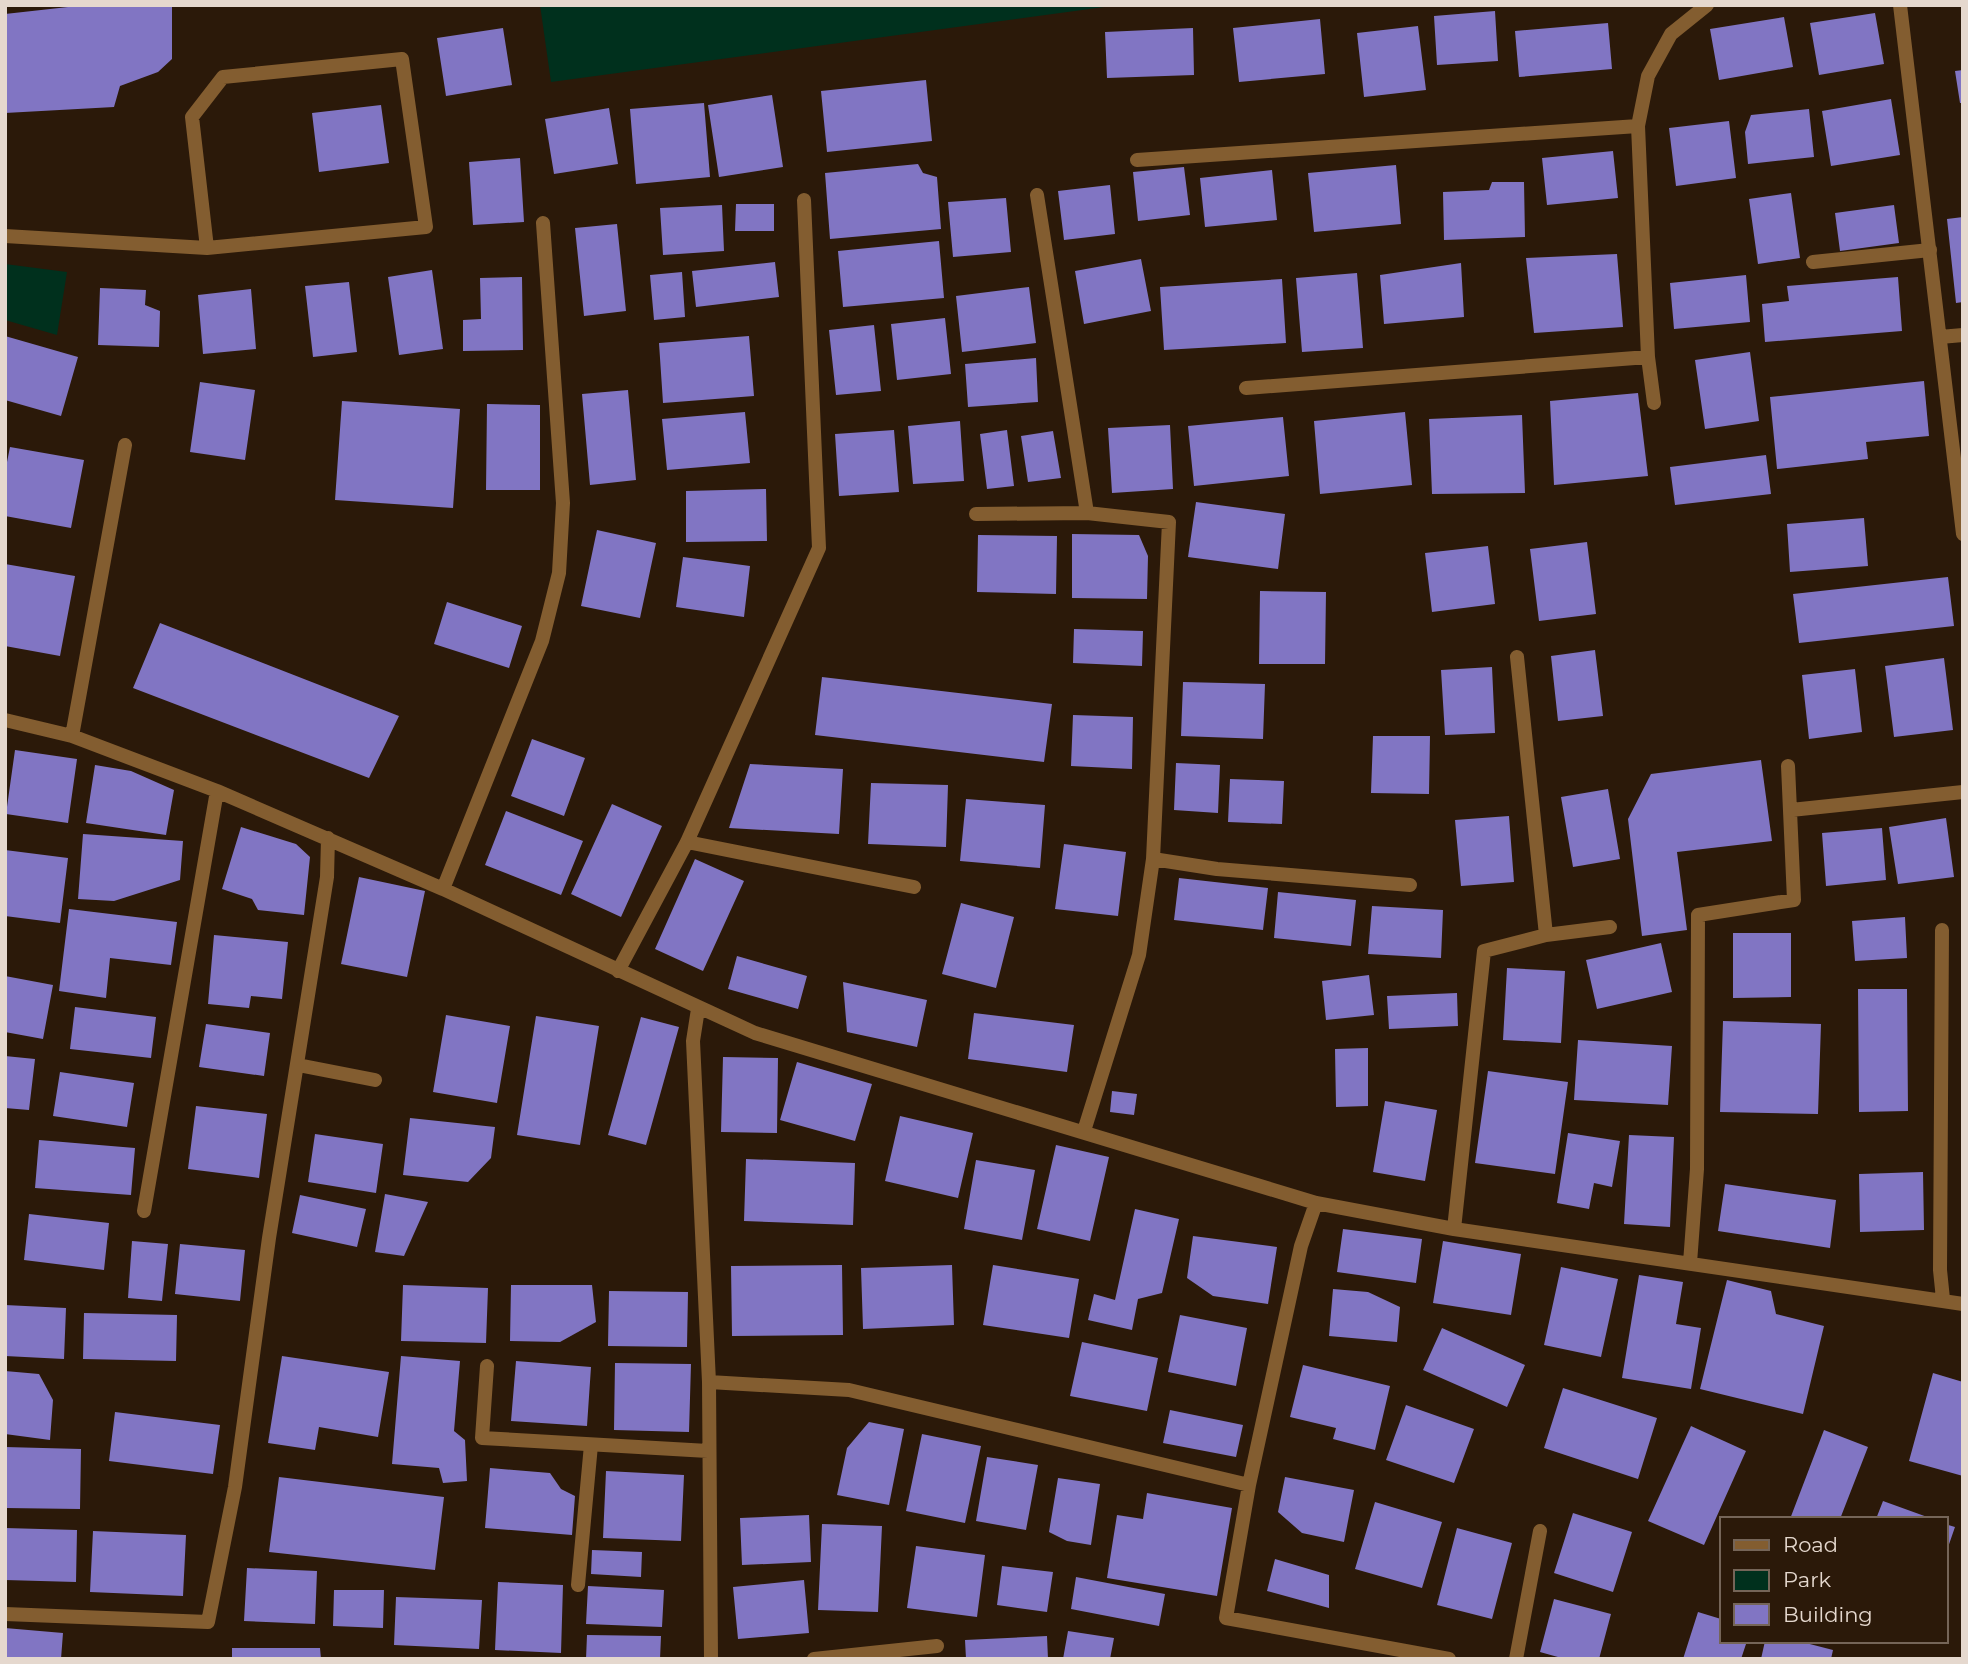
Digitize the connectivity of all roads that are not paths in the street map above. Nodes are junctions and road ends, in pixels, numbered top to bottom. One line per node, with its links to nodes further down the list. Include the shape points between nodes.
1 (1707, 5): 3 (street, via 1671,34 1648,76)
2 (1900, 5): 10 (street)
3 (1638, 126): 4 (street); 14 (street)
4 (1137, 160)
5 (1037, 195): 18 (street)
6 (804, 200): 29 (street, via 819,548)
7 (543, 223): 33 (street, via 562,503 559,573 542,641)
8 (5, 236): 9 (street)
9 (207, 248): 9 (street, via 192,117 223,77 402,60 426,227)
10 (1930, 250): 11 (street); 13 (street)
11 (1813, 262)
12 (1963, 335): 13 (street)
13 (1940, 337): 20 (street)
14 (1648, 356): 15 (street); 16 (street)
15 (1246, 388)
16 (1654, 404)
17 (125, 445): 23 (street)
18 (1087, 513): 19 (street); 30 (street, via 1169,522)
19 (976, 514)
20 (1963, 534)
21 (1517, 657): 36 (street)
22 (5, 720): 23 (street)
23 (72, 736): 25 (street)
24 (1788, 766): 27 (street)
25 (217, 791): 28 (street); 43 (street)
26 (1963, 792): 27 (street)
27 (1791, 810): 45 (street, via 1794,900 1698,915 1697,1169)
28 (328, 838): 33 (street); 39 (street, via 327,877)
29 (687, 842): 32 (street); 37 (street)
30 (1153, 859): 31 (street, via 1217,869); 41 (street, via 1139,955)
31 (1410, 885)
32 (914, 887)
33 (443, 889): 37 (street)
34 (1610, 927): 36 (street)
35 (1942, 930): 46 (street)
36 (1546, 935): 44 (street, via 1484,951)
37 (618, 971): 38 (street)
38 (698, 1009): 41 (street, via 755,1033); 49 (street, via 693,1041)
39 (299, 1066): 40 (street); 55 (street, via 269,1238 235,1487 208,1622)
40 (375, 1080)
41 (1084, 1130): 42 (street)
42 (1316, 1202): 44 (street); 52 (street, via 1301,1246)
43 (144, 1211)
44 (1454, 1229): 45 (street)
45 (1690, 1263): 46 (street)
46 (1942, 1299): 47 (street)
47 (1963, 1304)
48 (487, 1366): 50 (street, via 482,1438)
49 (709, 1382): 51 (street); 52 (street, via 849,1390)
50 (591, 1446): 51 (street); 54 (street)
51 (708, 1451): 57 (street)
52 (1249, 1485): 59 (street, via 1226,1618)
53 (1540, 1531): 60 (street)
54 (578, 1585)
55 (5, 1614)
56 (937, 1646): 58 (street)
57 (711, 1659)
58 (814, 1659)
59 (1449, 1659)
60 (1516, 1659)

